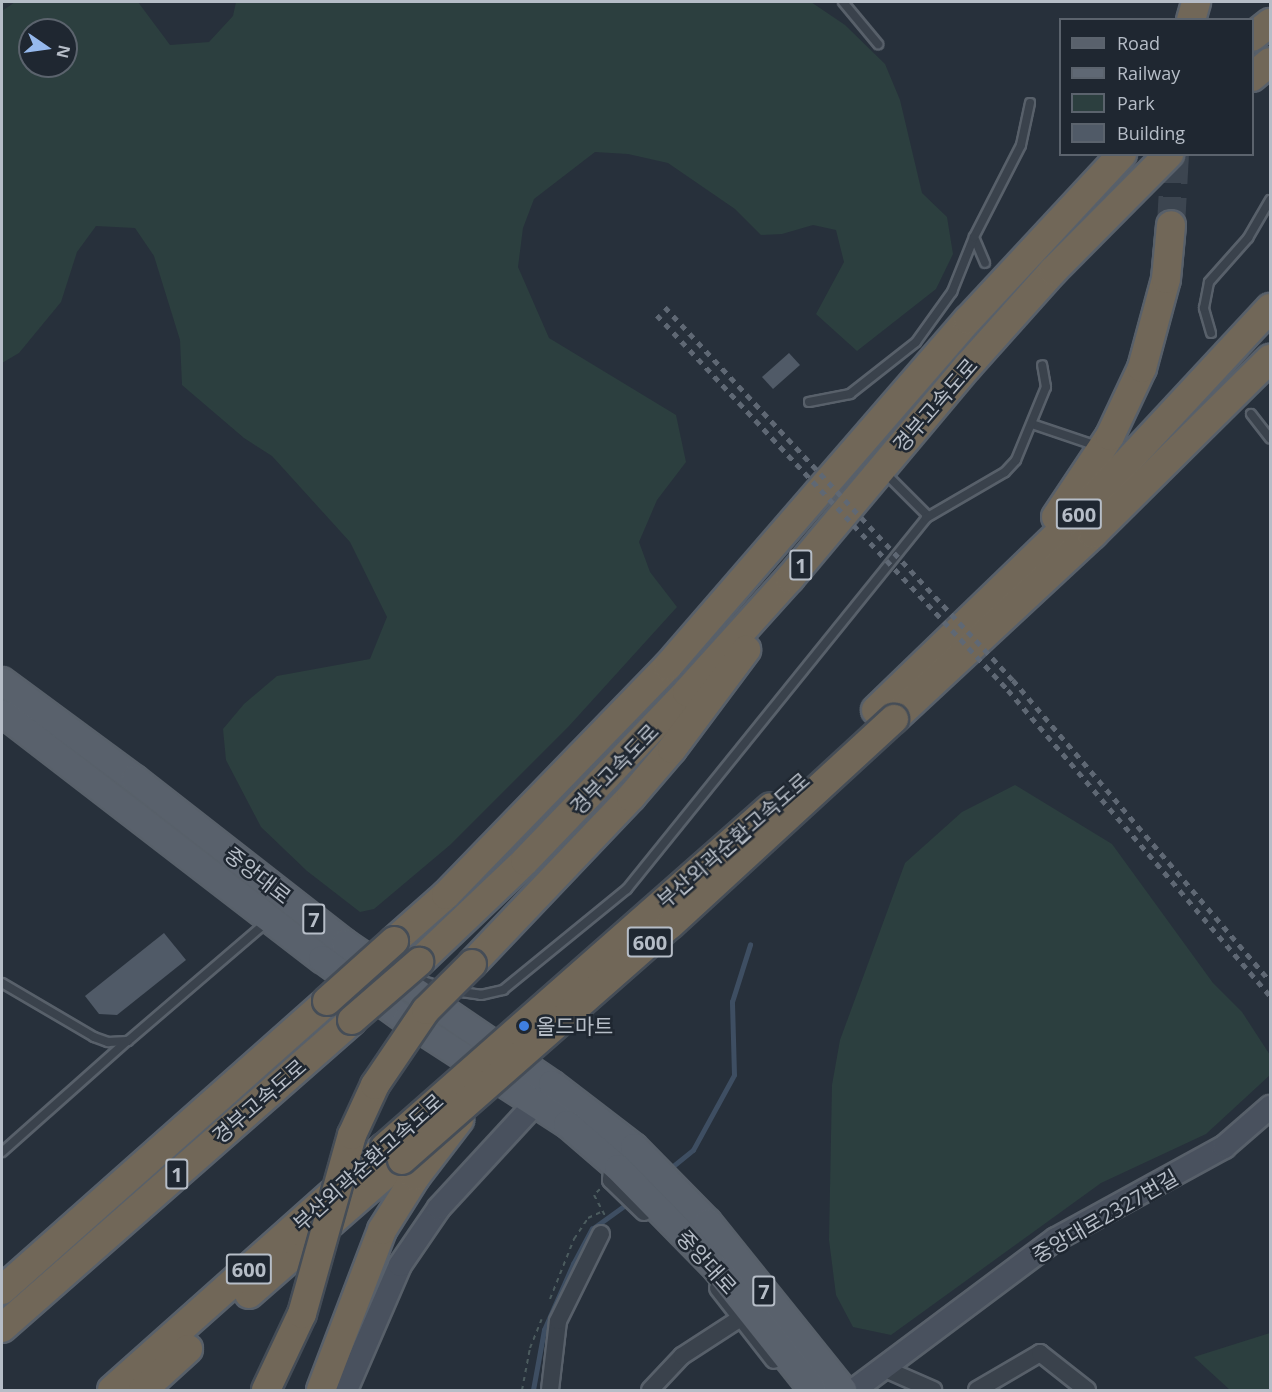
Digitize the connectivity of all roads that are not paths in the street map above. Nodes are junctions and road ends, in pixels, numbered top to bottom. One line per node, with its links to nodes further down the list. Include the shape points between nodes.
1 (843, 2): 6 (lane)
2 (1196, 2): 3 (highway)
3 (1192, 18)
4 (1270, 23): 5 (highway)
5 (1254, 36)
6 (878, 44)
7 (1270, 62): 8 (highway)
8 (1254, 75)
9 (1030, 103): 14 (lane, via 1021,145)
10 (1120, 156): 44 (highway, 경부고속도로 / 1, bridge, via 968,320 668,666 446,895)
11 (1167, 156): 27 (highway, 경부고속도로 / 1, via 1053,271)
12 (1270, 200): 17 (lane, via 1248,238 1209,282 1204,308)
13 (1171, 225): 26 (highway, via 1166,279 1153,336 1127,402)
14 (974, 237): 15 (lane); 21 (lane, via 952,292 916,342 850,394)
15 (985, 263)
16 (1270, 308): 30 (highway, 부산외곽순환고속도로 / 600, via 1173,416)
17 (1211, 333)
18 (1270, 359): 23 (highway, 부산외곽순환고속도로 / 600)
19 (1042, 365): 24 (lane, via 1046,387)
20 (1270, 374): 23 (lane)
21 (809, 402)
22 (1251, 414): 25 (lane)
23 (1206, 422): 33 (highway, 부산외곽순환고속도로 / 600)
24 (1032, 424): 26 (lane); 28 (lane, via 1025,445 1005,472)
25 (1270, 438)
26 (1103, 448): 30 (highway, via 1069,501)
27 (880, 468): 28 (lane); 29 (highway, 경부고속도로 / 1)
28 (928, 516): 35 (lane, via 619,897 510,986 493,994 457,992)
29 (828, 532): 47 (highway, 경부고속도로 / 1, bridge, via 627,757 525,861 419,962); 52 (highway, bridge, via 672,750 580,854 426,1010 375,1085 352,1135 302,1314)
30 (988, 603): 33 (highway, 부산외곽순환고속도로 / 600)
31 (2, 681): 34 (main road, 중앙대로 / 7)
32 (2, 713): 34 (main road, 중앙대로 / 7)
33 (885, 715): 41 (highway, 부산외곽순환고속도로 / 600, bridge); 41 (highway, 부산외곽순환고속도로 / 600, bridge, via 493,1080)
34 (281, 910): 35 (main road, 중앙대로 / 7); 37 (lane); 38 (main road, 중앙대로 / 7, via 406,1020)
35 (379, 966): 38 (main road, 중앙대로 / 7)
36 (2, 983): 37 (lane, via 94,1037 108,1042)
37 (128, 1041): 40 (lane)
38 (545, 1094): 42 (main road, 중앙대로 / 7, via 615,1175); 54 (street, via 439,1208 407,1255); 59 (main road, 중앙대로 / 7, via 634,1147 682,1194)
39 (1270, 1107): 48 (street, 중앙대로2327번길, via 1224,1147 1056,1239)
40 (2, 1152)
41 (402, 1159): 45 (highway, 부산외곽순환고속도로 / 600); 51 (highway, 부산외곽순환고속도로 / 600); 53 (highway)
42 (658, 1217): 46 (street, via 713,1281); 58 (main road, 중앙대로 / 7, via 716,1268)
43 (601, 1234): 55 (street, via 558,1322)
44 (2, 1290)
45 (202, 1310): 49 (highway); 50 (highway, 부산외곽순환고속도로 / 600)
46 (739, 1319): 56 (street, via 682,1356); 57 (street)
47 (2, 1328)
48 (883, 1368): 60 (street, 중앙대로2327번길); 61 (street)
49 (93, 1390)
50 (112, 1390)
51 (143, 1390)
52 (266, 1390)
53 (321, 1390)
54 (346, 1390)
55 (550, 1390)
56 (650, 1390)
57 (800, 1390)
58 (813, 1390)
59 (843, 1390)
60 (854, 1390)
61 (933, 1390)
62 (979, 1390): 63 (street, via 1040,1353)
63 (1087, 1390)

